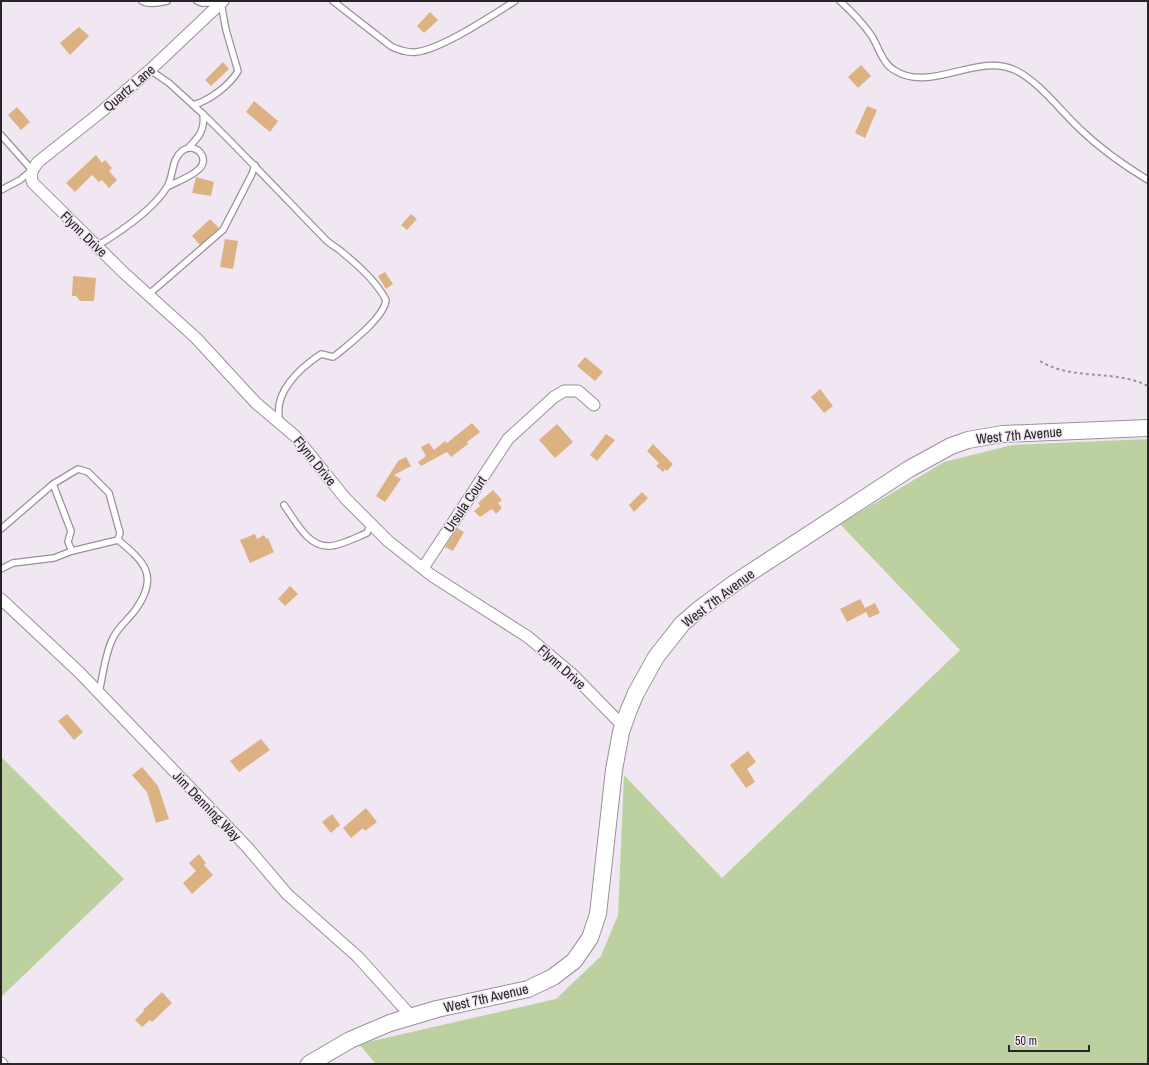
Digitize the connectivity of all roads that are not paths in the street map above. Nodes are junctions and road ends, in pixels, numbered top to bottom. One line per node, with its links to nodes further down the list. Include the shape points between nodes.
1 (142, 1): 2 (lane)
2 (167, 1)
3 (197, 1): 7 (lane)
4 (333, 1): 5 (lane, via 392,47 403,52 431,49)
5 (515, 1)
6 (840, 1): 15 (lane, via 871,35 892,69 912,78 985,67 1014,70 1037,86 1097,145)
7 (222, 2): 8 (street, Quartz Lane); 9 (lane, via 226,30 238,71 212,96)
8 (150, 70): 9 (lane); 14 (street, Quartz Lane, via 38,162)
9 (193, 105): 10 (lane)
10 (203, 114): 12 (lane, via 202,131); 13 (lane)
11 (1, 134): 14 (lane)
12 (190, 147): 16 (lane, via 178,156); 16 (lane, via 203,155 202,164 199,169)
13 (255, 165): 19 (lane, via 223,230); 21 (lane, via 328,242 364,274 386,300 377,317 336,355 333,357 321,354 291,380 278,408)
14 (32, 170): 17 (lane); 18 (street, Flynn Drive, via 33,183)
15 (1148, 180)
16 (167, 187): 18 (lane, via 127,227)
17 (1, 190)
18 (97, 246): 19 (street, Flynn Drive)
19 (148, 295): 21 (street, Flynn Drive, via 196,338 256,403)
20 (594, 405): 30 (street, Ursula Court, via 578,391 564,391 537,411 508,440)
21 (281, 424): 25 (street, Flynn Drive, via 295,436)
22 (1148, 428): 33 (main road, West 7th Avenue, via 1002,434 968,440 932,455 736,582 682,624 656,657 636,693)
23 (53, 484): 26 (lane); 27 (lane, via 78,469 88,472 109,493 120,533); 28 (lane, via 71,531 68,542)
24 (284, 505): 25 (lane, via 311,541 319,545 329,547 350,540 367,533)
25 (370, 525): 30 (street, Flynn Drive)
26 (1, 529)
27 (118, 540): 28 (lane); 32 (lane, via 144,564 148,577 147,589 136,608 113,637)
28 (72, 552): 29 (lane, via 54,558 13,563)
29 (1, 568)
30 (423, 568): 33 (street, Flynn Drive, via 534,641 573,675)
31 (1, 599): 32 (street, Jim Denning Way)
32 (99, 692): 34 (street, Jim Denning Way, via 247,847 287,894 358,958)
33 (623, 726): 34 (main road, West 7th Avenue, via 614,770 598,914 583,950 565,969 528,989)
34 (411, 1016): 35 (main road, West 7th Avenue, via 370,1031)
35 (309, 1064)

